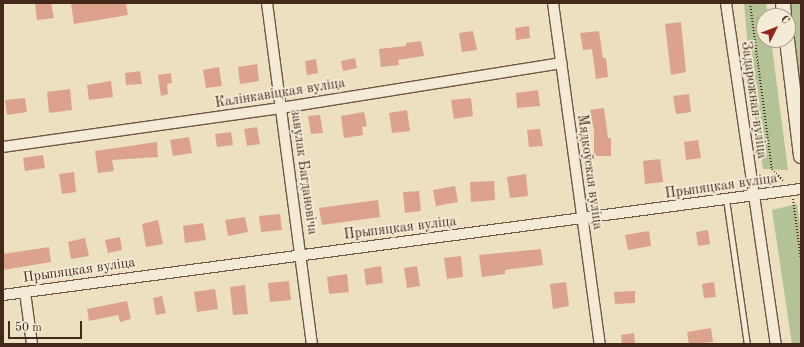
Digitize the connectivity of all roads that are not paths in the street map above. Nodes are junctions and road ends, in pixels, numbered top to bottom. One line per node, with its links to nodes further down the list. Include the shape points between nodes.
1 (267, 3): 6 (street, завулак Багдановіча)
2 (553, 3): 5 (street, Мядкоўская вуліца)
3 (726, 3): 10 (street, Задарожная вуліца)
4 (788, 48): 8 (main road)
5 (561, 63): 6 (street, Калінкавіцкая вуліца); 12 (street, Мядкоўская вуліца)
6 (281, 108): 7 (street, Калінкавіцкая вуліца); 13 (street, завулак Багдановіча)
7 (3, 147)
8 (801, 156)
9 (796, 190): 10 (street, Прыпяцкая вуліца)
10 (754, 195): 11 (street, Прыпяцкая вуліца); 20 (street, Задарожная вуліца)
11 (726, 199): 12 (street, Прыпяцкая вуліца); 19 (lane)
12 (582, 218): 13 (street, Прыпяцкая вуліца); 18 (street, Мядкоўская вуліца)
13 (301, 255): 14 (street, Прыпяцкая вуліца); 17 (street, завулак Багдановіча)
14 (25, 292): 15 (street, Прыпяцкая вуліца); 16 (street)
15 (3, 295)
16 (32, 344)
17 (312, 344)
18 (600, 344)
19 (746, 344)
20 (776, 344)

